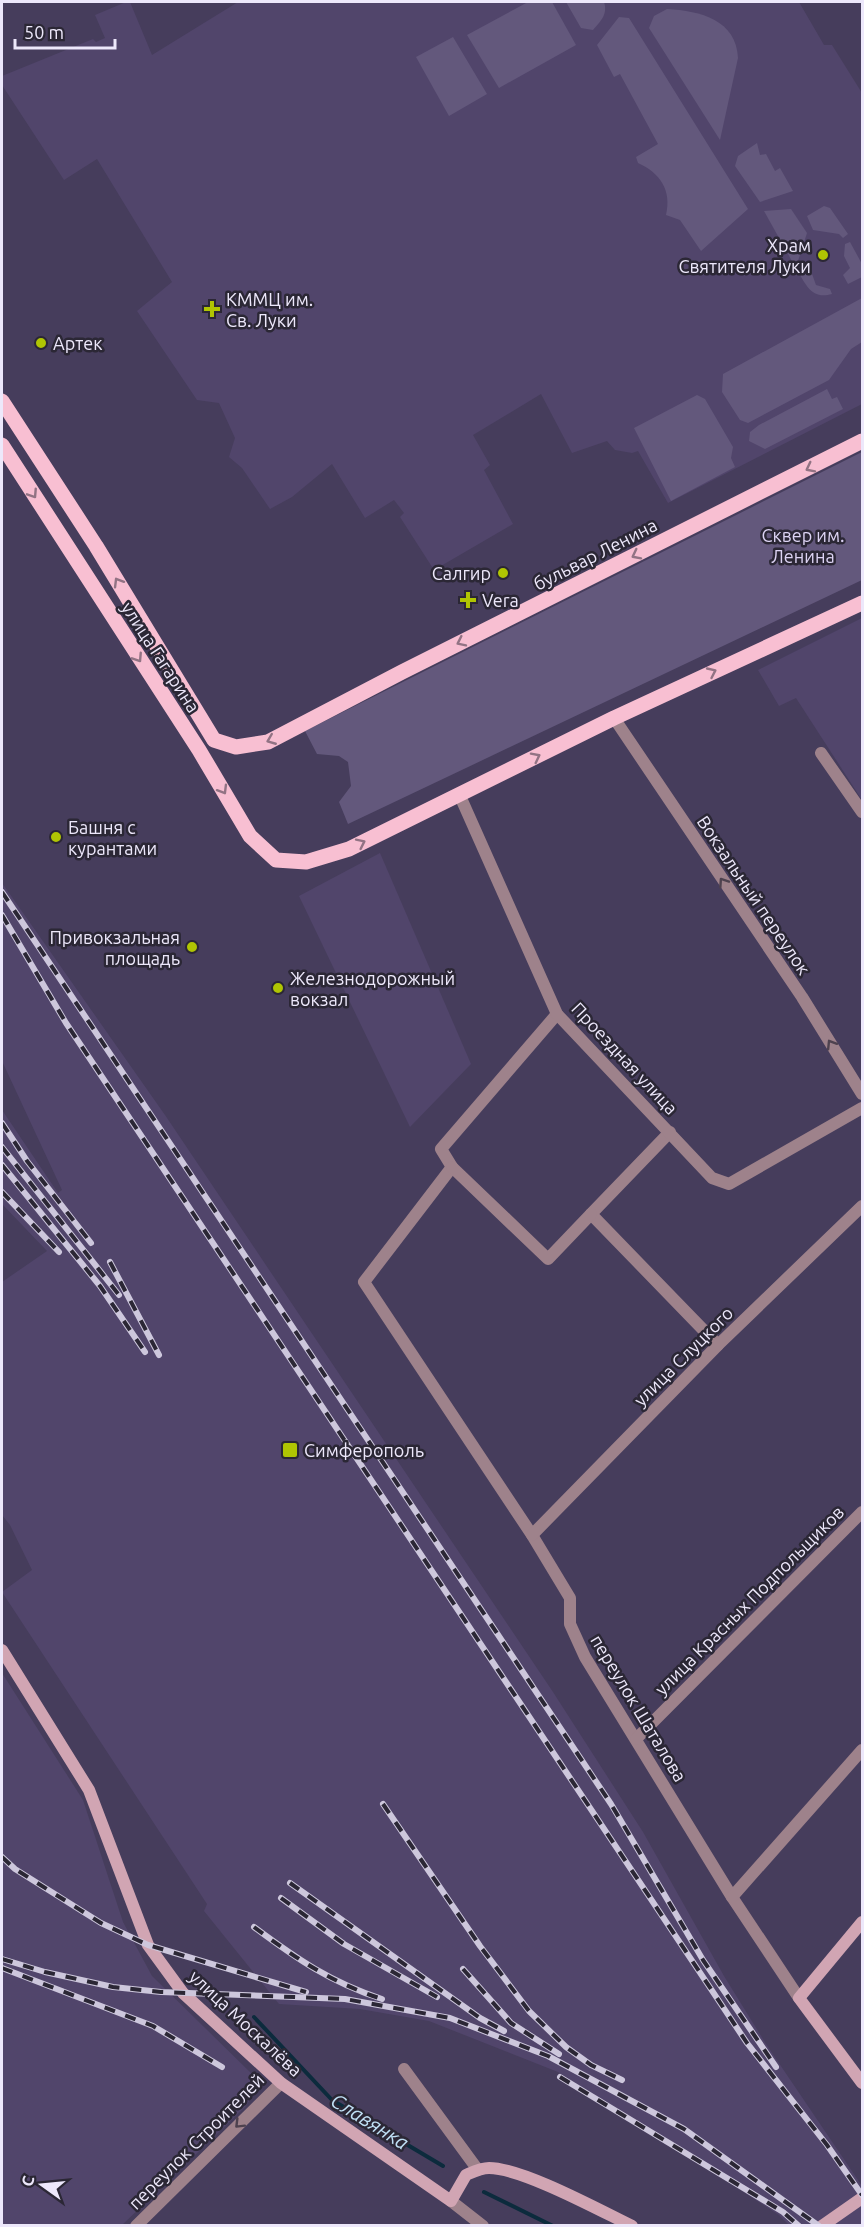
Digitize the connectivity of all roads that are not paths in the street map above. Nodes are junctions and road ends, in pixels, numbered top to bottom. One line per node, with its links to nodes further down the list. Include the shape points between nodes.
1 (2, 401): 6 (main road, улица Гагарина, one-way to 1, via 228,747 214,740)
2 (862, 441): 6 (main road, бульвар Ленина, one-way to 6, via 285,734)
3 (2, 445): 8 (main road, улица Гагарина, one-way to 8, via 250,836 276,860 306,862 349,849)
4 (862, 603): 5 (main road, one-way to 4)
5 (614, 718): 8 (main road, one-way to 5); 11 (street, Вокзальный переулок, one-way to 5)
6 (247, 747)
7 (822, 753): 9 (street)
8 (460, 796): 10 (street, Проездная улица)
9 (862, 812)
10 (557, 1014): 13 (street, Проездная улица); 14 (street, via 441,1149)
11 (862, 1094)
12 (862, 1108): 13 (street, Проездная улица, via 729,1184 712,1178)
13 (670, 1132): 16 (street)
14 (452, 1167): 16 (street, via 548,1259); 19 (street, переулок Шаталова, via 364,1281)
15 (862, 1206): 17 (street, улица Слуцкого)
16 (591, 1214): 17 (street)
17 (718, 1345): 19 (street, улица Слуцкого)
18 (862, 1512): 21 (street, улица Красных Подпольщиков)
19 (532, 1535): 21 (street, переулок Шаталова, via 570,1598 570,1624 585,1657)
20 (2, 1650): 27 (main road, улица Москалёва, via 89,1790 148,1945 183,1993)
21 (636, 1739): 23 (street, переулок Шаталова)
22 (862, 1750): 23 (street)
23 (732, 1897): 25 (street, переулок Шаталова)
24 (862, 1922): 25 (main road)
25 (799, 1998): 28 (main road)
26 (404, 2069): 29 (street)
27 (281, 2083): 31 (main road, улица Москалёва); 32 (street, переулок Строителей, one-way to 32)
28 (862, 2083)
29 (478, 2170): 31 (main road, via 466,2175); 34 (main road, via 498,2169 525,2177)
30 (862, 2198): 35 (main road)
31 (451, 2201): 33 (street, улица Москалёва)
32 (136, 2226)
33 (483, 2226)
34 (632, 2226)
35 (822, 2226)

